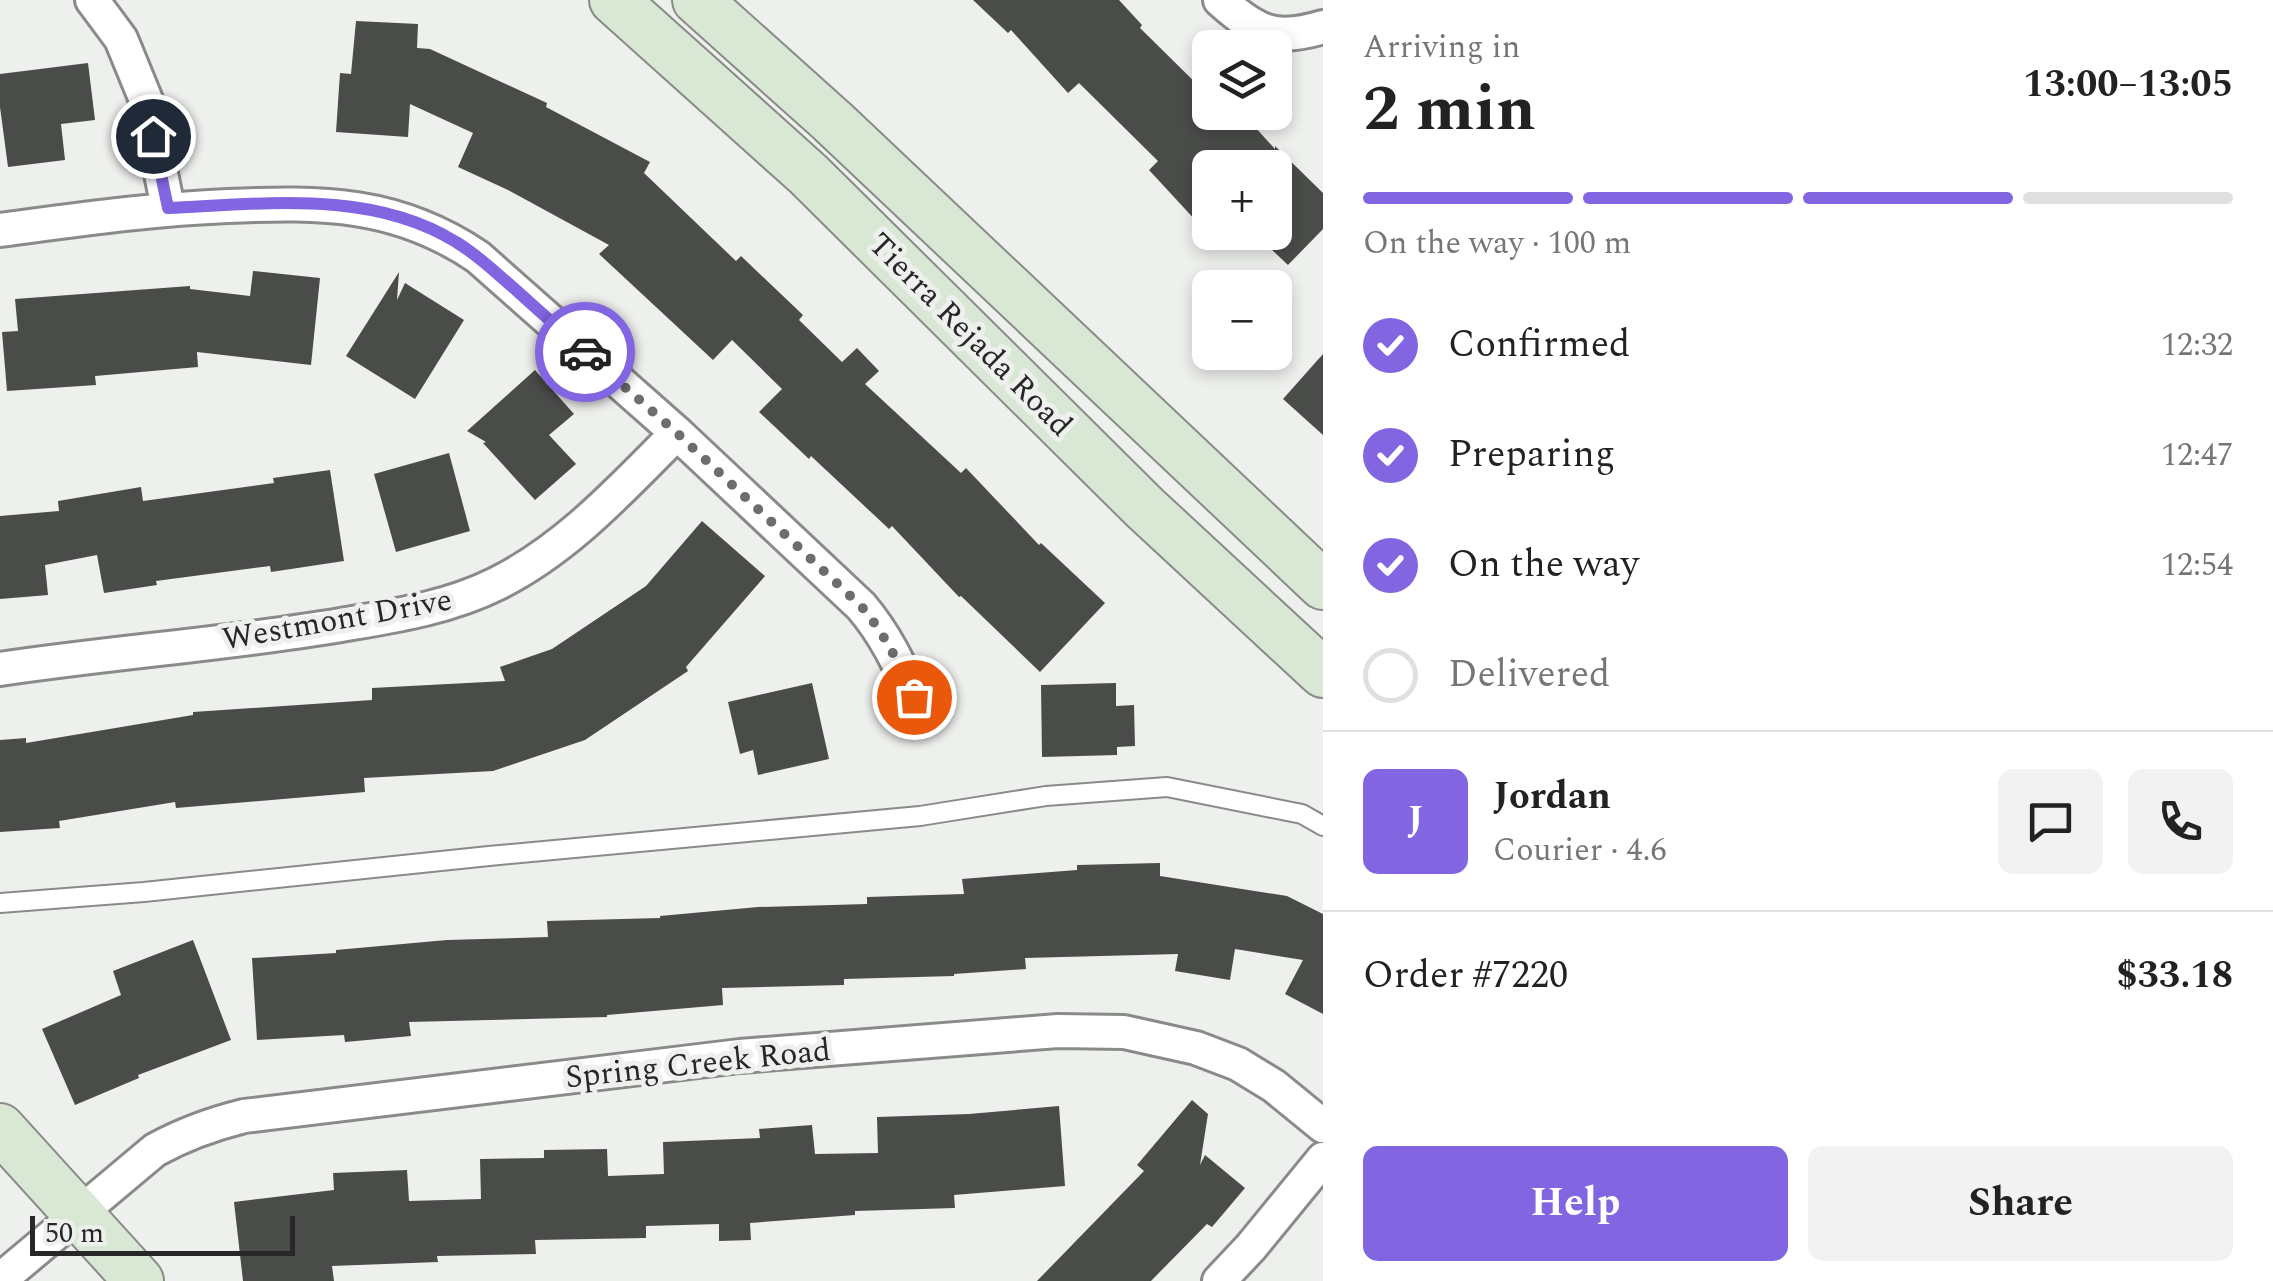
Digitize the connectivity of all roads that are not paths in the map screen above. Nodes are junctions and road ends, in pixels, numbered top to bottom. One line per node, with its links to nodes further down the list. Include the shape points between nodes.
1 (92, 0): 6 (street, via 122,39 146,100)
2 (614, 0): 11 (main road, Tierra Rejada Road, via 808,174)
3 (697, 0): 9 (main road, Tierra Rejada Road)
4 (1220, 0): 5 (street, via 1274,34)
5 (1323, 27)
6 (168, 208): 7 (street); 8 (street, via 334,205 410,221 452,239)
7 (0, 230)
8 (677, 433): 10 (street, Westmont Drive, via 560,543 460,599 302,632); 12 (street, via 861,606 894,652)
9 (1323, 586)
10 (0, 669)
11 (1323, 673)
12 (914, 697)
13 (1323, 826): 14 (lane, via 1302,814 1167,787)
14 (0, 903)
15 (1323, 1126): 18 (street, Spring Creek Road, via 1250,1071 1196,1048 1124,1032 1058,1031 740,1056 244,1116 182,1134)
16 (0, 1128): 18 (main road)
17 (1323, 1159): 21 (street)
18 (79, 1212): 19 (street, Spring Creek Road); 20 (main road)
19 (0, 1280)
20 (139, 1281)
21 (1219, 1281)

